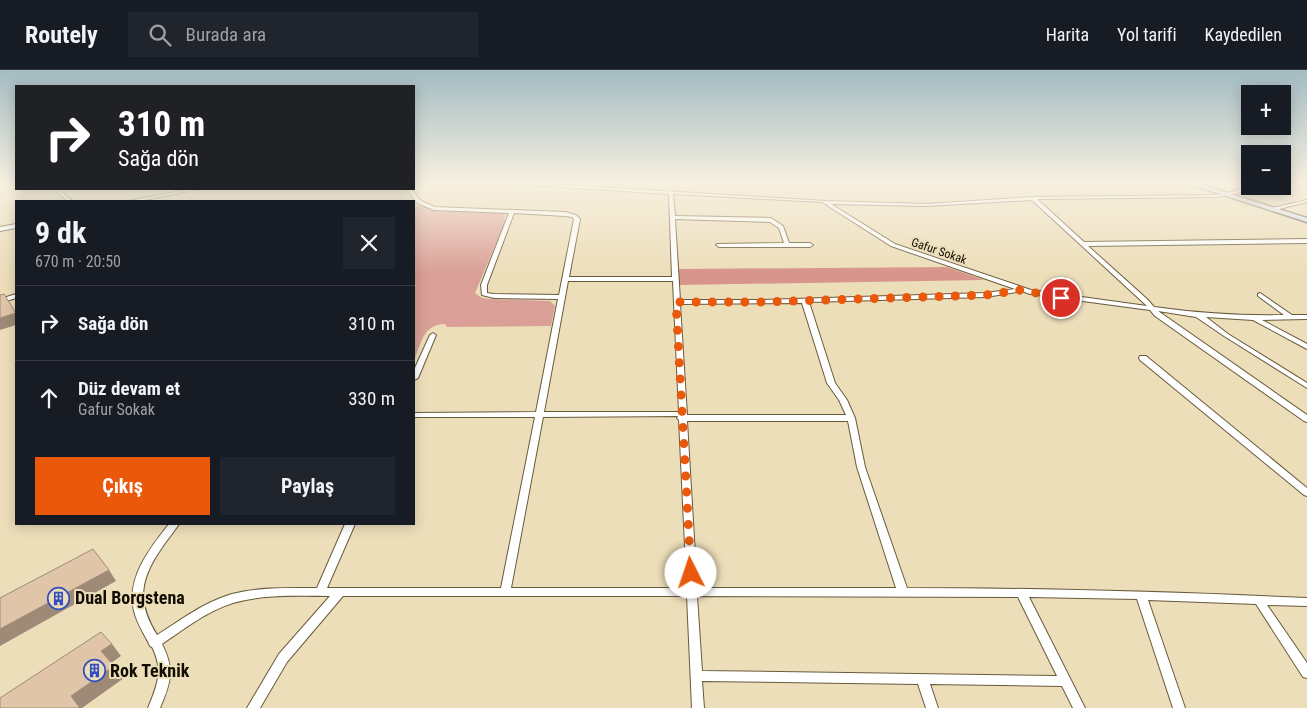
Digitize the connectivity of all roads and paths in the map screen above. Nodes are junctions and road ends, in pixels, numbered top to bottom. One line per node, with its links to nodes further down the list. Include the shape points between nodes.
1 (512, 212): 21 (street, via 484,284 484,294)
2 (532, 213): 16 (street, via 576,217)
3 (672, 213): 7 (street)
4 (841, 213): 18 (street, Gafur Sokak, via 893,245)
5 (1049, 213): 12 (street)
6 (1283, 213): 8 (street)
7 (672, 217): 14 (street, via 771,220 781,227); 17 (street)
8 (1307, 220)
9 (15, 226): 10 (street)
10 (0, 229)
11 (1307, 241): 12 (street)
12 (1083, 244): 25 (street)
13 (719, 245): 14 (street)
14 (787, 245): 15 (street)
15 (810, 245)
16 (566, 279): 17 (street); 21 (street)
17 (675, 279): 24 (street)
18 (1021, 290): 23 (street, via 1000,294); 25 (street, Gafur Sokak)
19 (1260, 294): 29 (street)
20 (15, 296): 22 (street)
21 (562, 297): 35 (street)
22 (0, 301)
23 (805, 301): 24 (street); 38 (street, via 831,383)
24 (676, 302): 37 (street)
25 (1151, 309): 26 (street, Gafur Sokak); 39 (street)
26 (1198, 315): 28 (street, Gafur Sokak); 34 (street)
27 (1307, 317): 29 (street, Gafur Sokak)
28 (1254, 318): 29 (street, Gafur Sokak); 31 (street)
29 (1292, 318)
30 (433, 335): 33 (street)
31 (1307, 347)
32 (1143, 358): 40 (street)
33 (415, 376)
34 (1307, 386)
35 (539, 414): 36 (street); 37 (street); 45 (street)
36 (415, 415)
37 (681, 416): 38 (street); 46 (street)
38 (851, 418): 47 (street, via 858,460)
39 (1307, 419)
40 (1307, 493)
41 (173, 525): 52 (street, via 147,564 138,590 139,614)
42 (350, 525): 43 (street)
43 (320, 592): 44 (street); 52 (street, via 263,594 229,600 203,612)
44 (340, 592): 45 (street); 58 (street, via 283,658)
45 (505, 592): 46 (street)
46 (692, 592): 47 (street); 54 (street)
47 (904, 592): 48 (street)
48 (1021, 592): 49 (street); 56 (street)
49 (1141, 595): 50 (street); 62 (street)
50 (1258, 600): 51 (street); 53 (street)
51 (1307, 602)
52 (154, 643): 57 (street, via 164,670 162,690)
53 (1307, 673)
54 (697, 676): 55 (street); 59 (street)
55 (922, 679): 56 (street); 60 (street)
56 (1066, 681): 61 (street)
57 (154, 708)
58 (253, 708)
59 (698, 708)
60 (932, 708)
61 (1079, 708)
62 (1179, 708)

